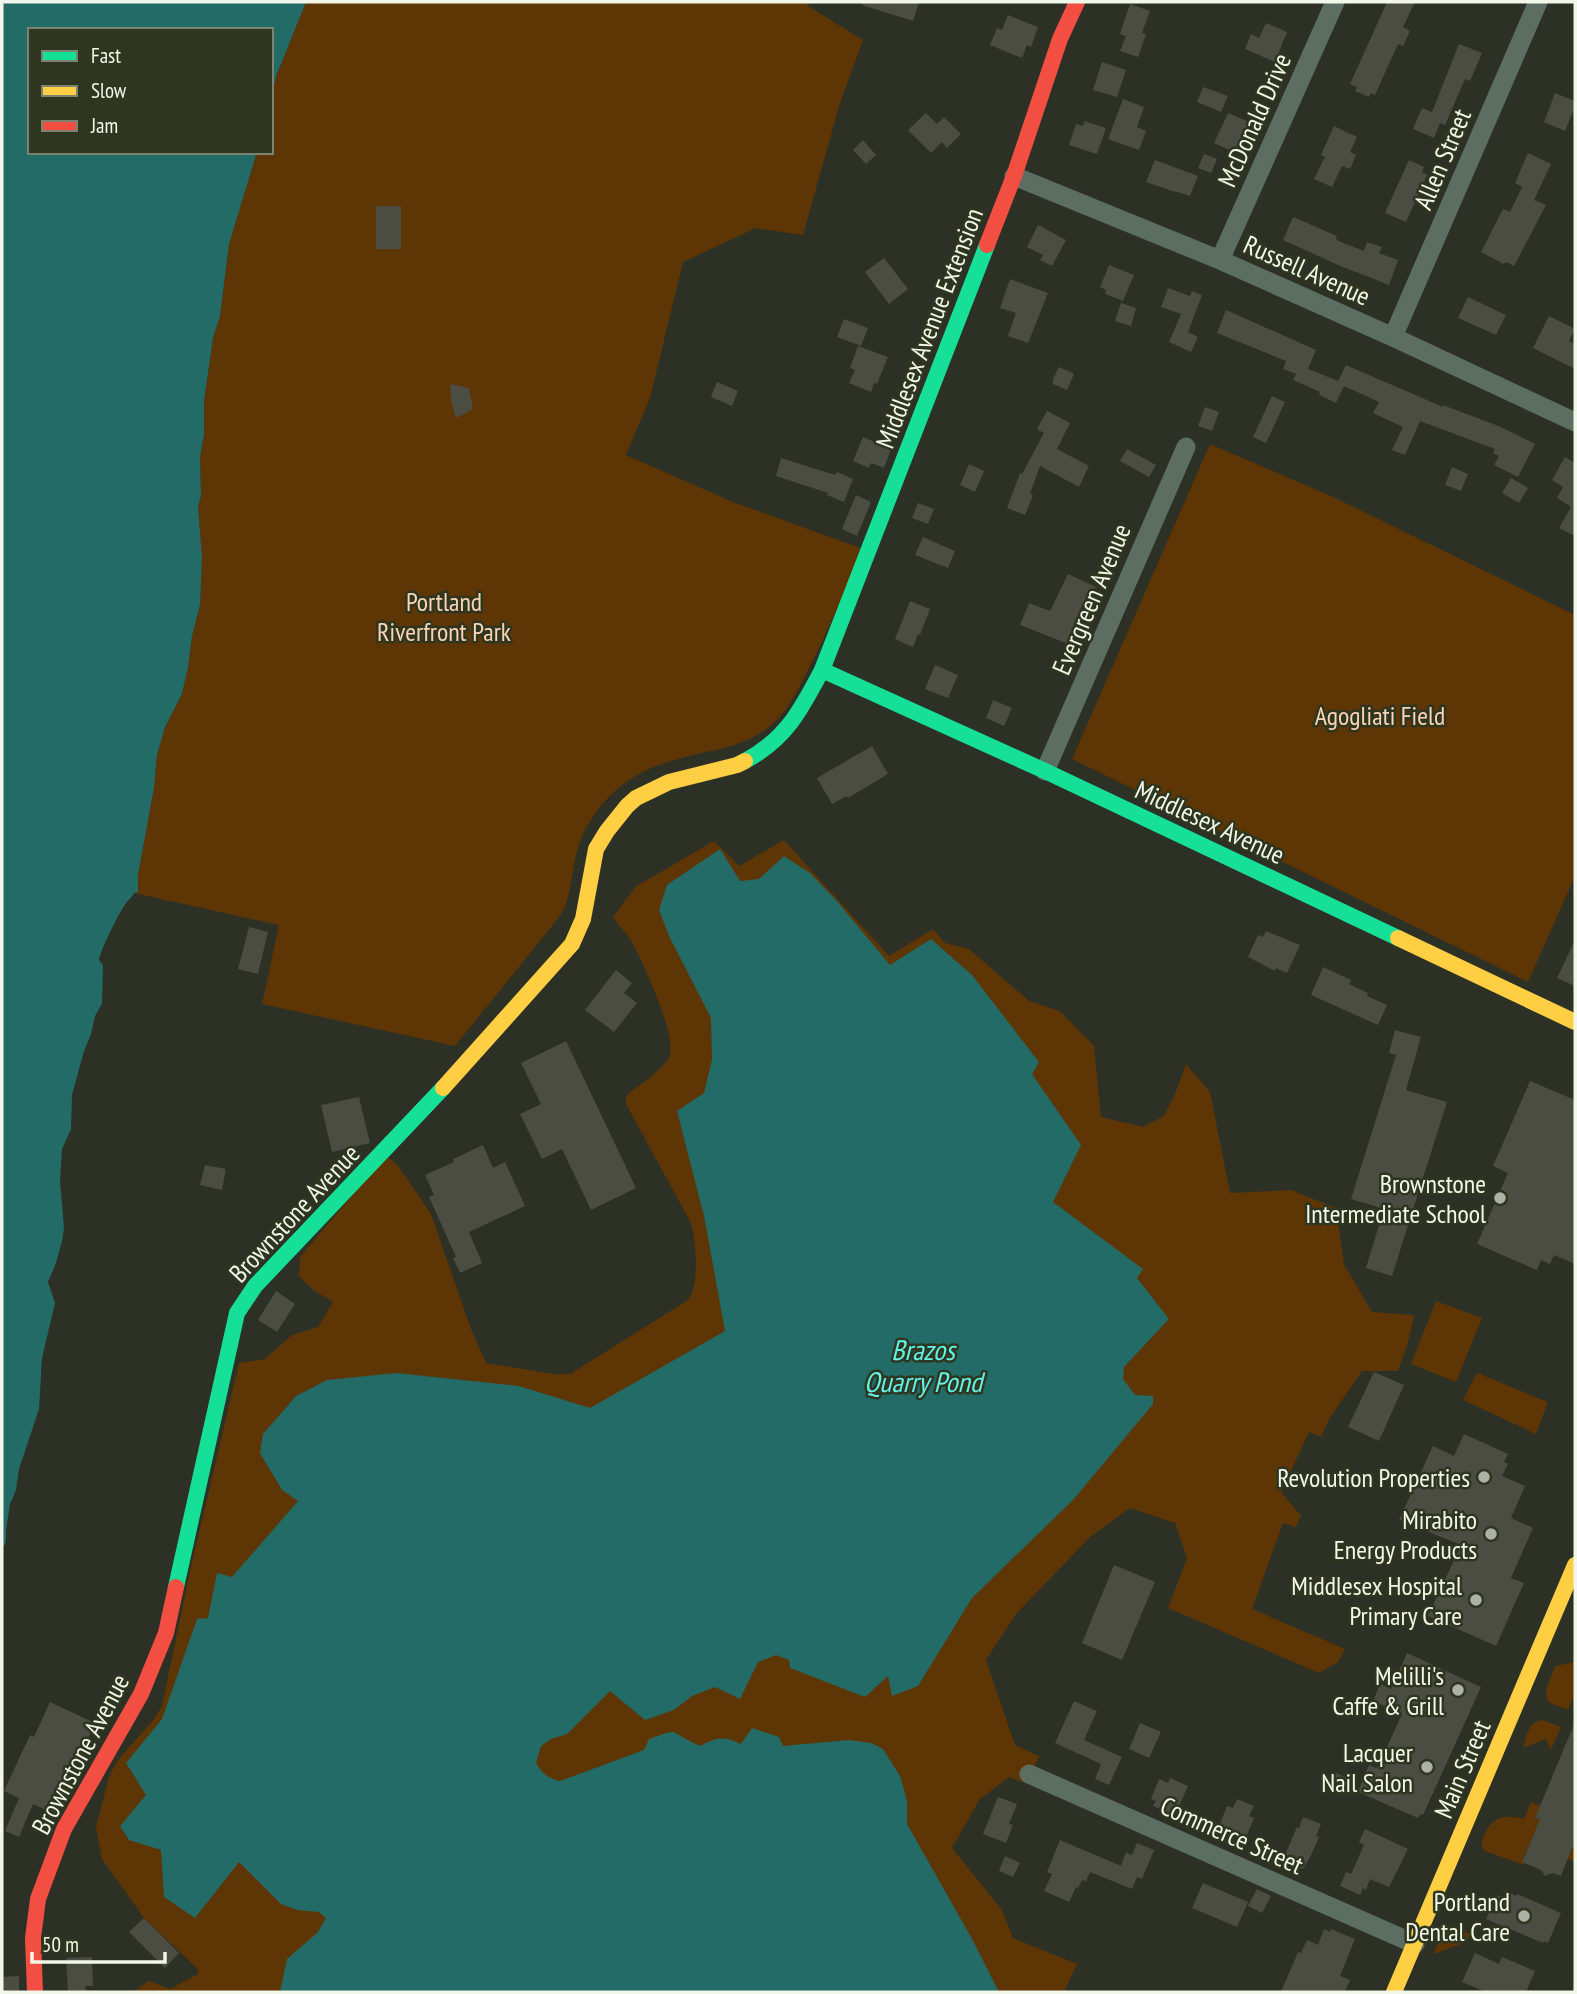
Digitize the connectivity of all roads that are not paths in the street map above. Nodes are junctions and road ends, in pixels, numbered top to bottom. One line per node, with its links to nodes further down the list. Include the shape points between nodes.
1 (1077, 2): 4 (street, Middlesex Avenue Extension)
2 (1538, 2): 6 (street, Allen Street)
3 (1329, 3): 5 (street, McDonald Drive)
4 (1014, 176): 5 (street, Russell Avenue); 9 (street, Middlesex Avenue Extension)
5 (1220, 260): 6 (street, Russell Avenue)
6 (1393, 337): 7 (street, Russell Avenue)
7 (1575, 422)
8 (1186, 447): 10 (street, Evergreen Avenue)
9 (822, 670): 10 (street, Middlesex Avenue); 15 (street, Brownstone Avenue, via 801,711 760,753 737,765 668,782 626,806 597,849 583,919 572,944 422,1112 255,1286 237,1313 166,1633 141,1694 64,1829 38,1899 33,1938)
10 (1045, 771): 11 (street, Middlesex Avenue)
11 (1575, 1022)
12 (1575, 1565): 14 (street, Main Street)
13 (1029, 1774): 14 (street, Commerce Street)
14 (1415, 1944): 16 (street, Main Street)
15 (35, 1992)
16 (1395, 1992)

